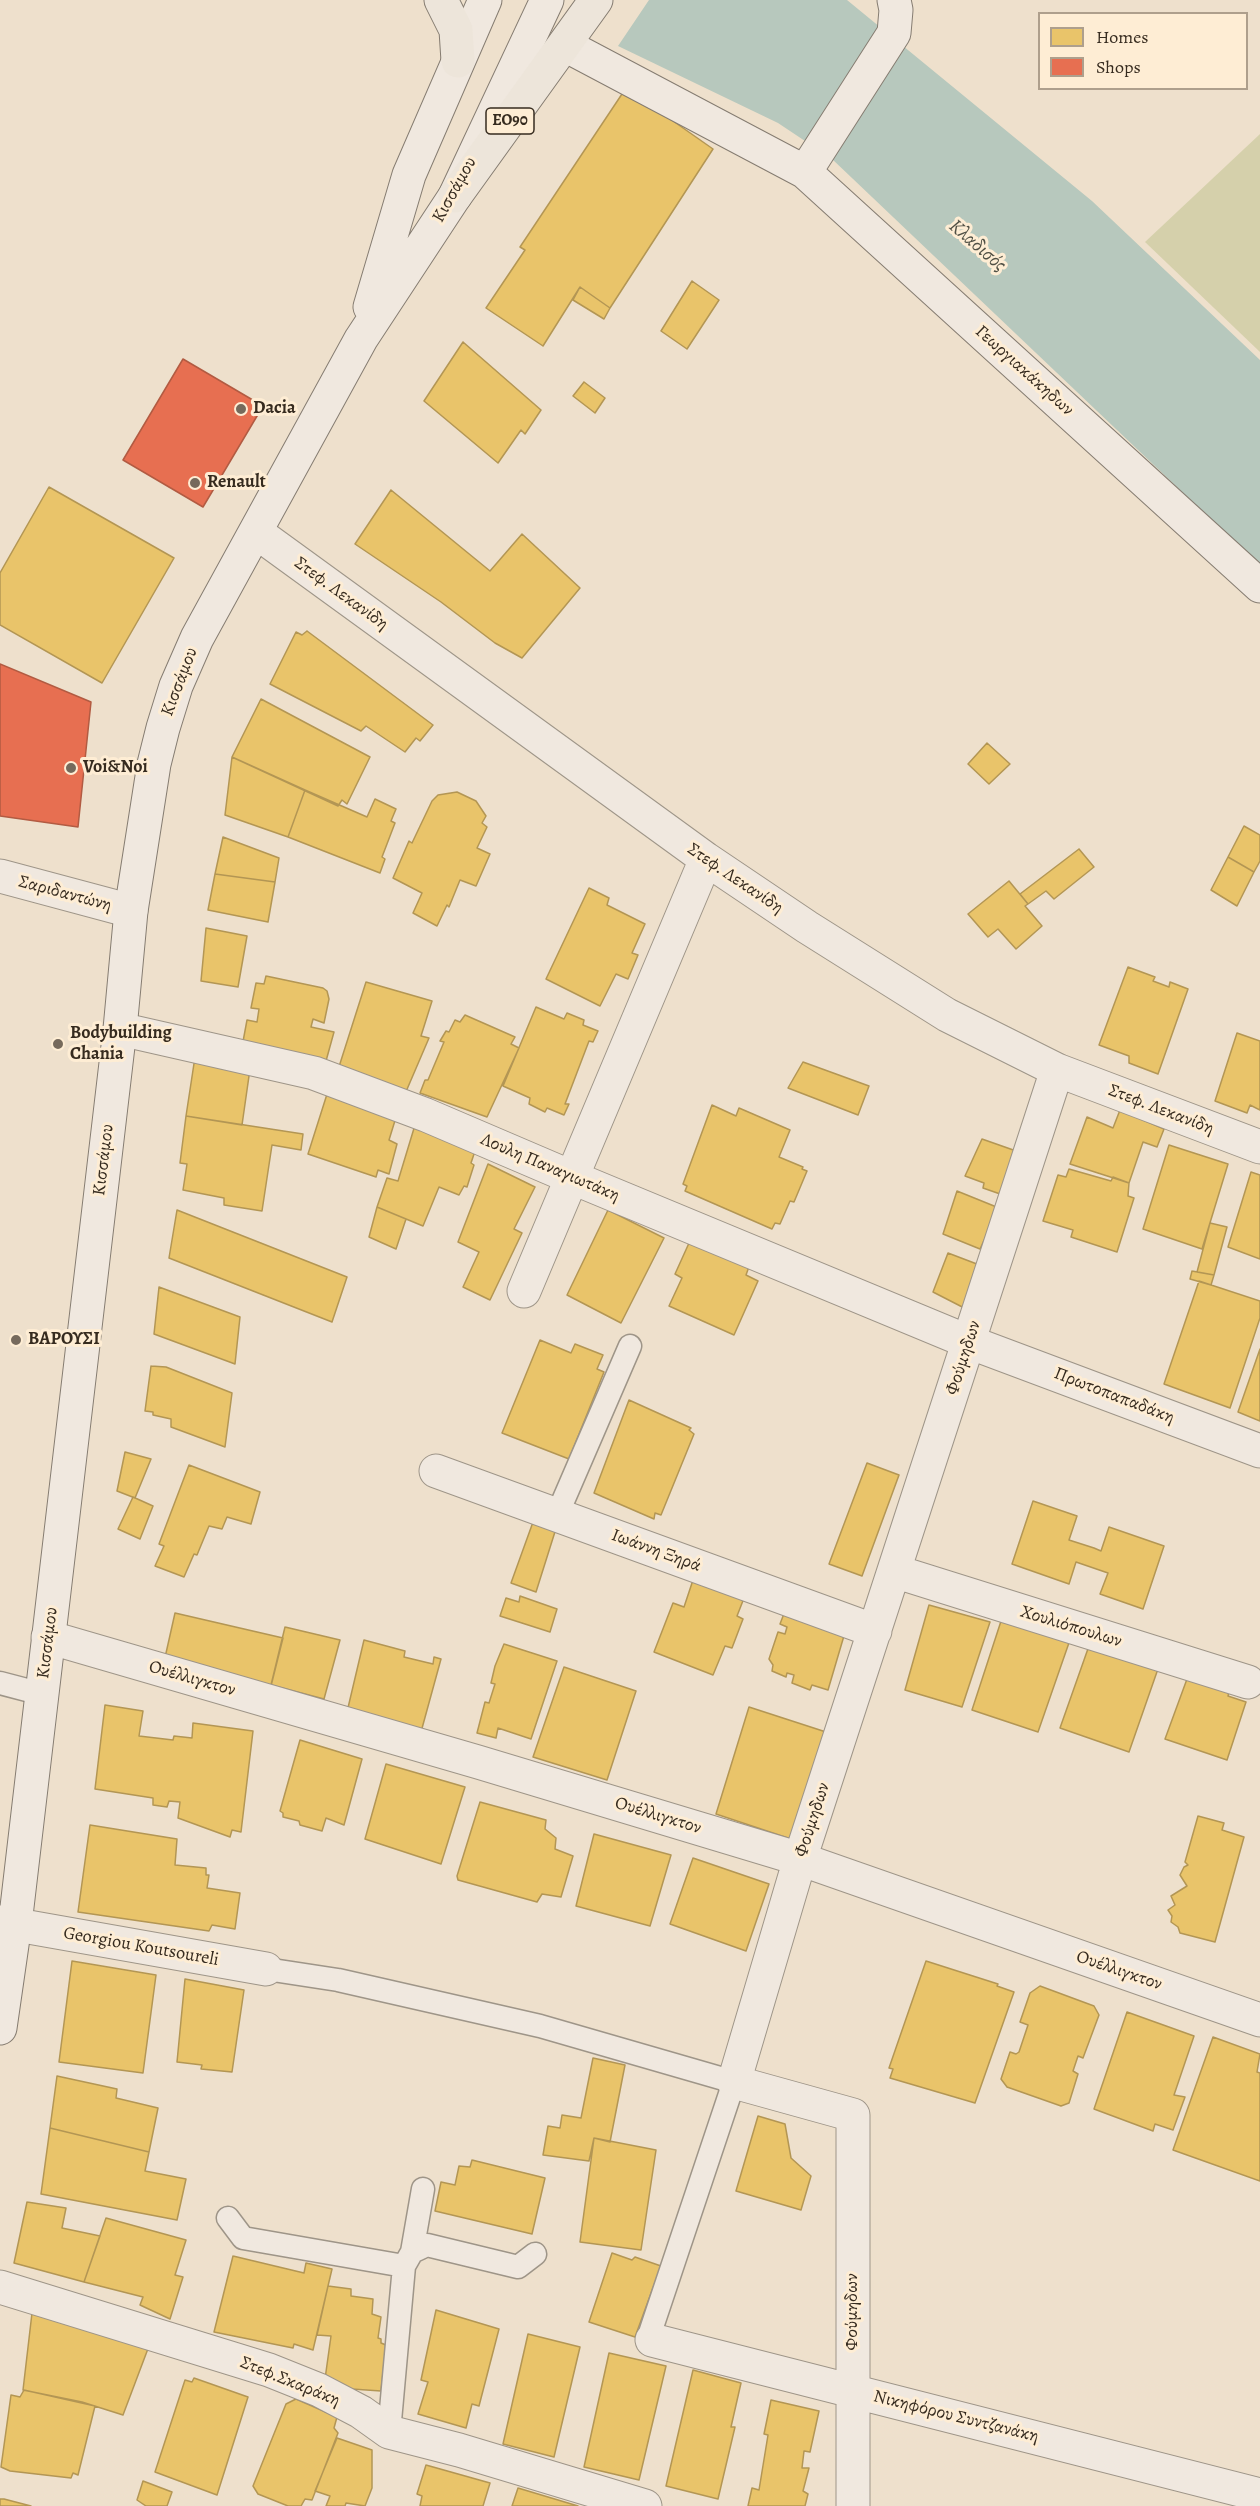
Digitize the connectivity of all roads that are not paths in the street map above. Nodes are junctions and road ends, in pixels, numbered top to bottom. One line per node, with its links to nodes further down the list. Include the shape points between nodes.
1 (441, 0): 7 (main road, via 456,30)
2 (485, 0): 7 (street, Κισσάμου / ΕΟ90)
3 (547, 0): 9 (street, Κισσάμου / ΕΟ90)
4 (596, 0): 6 (main road, ΕΟ90)
5 (894, 0): 8 (street, via 894,33)
6 (565, 45): 8 (street, Γεωργιακάκηδων); 9 (main road, ΕΟ90)
7 (458, 61): 10 (street, Κισσάμου / ΕΟ90, via 409,175)
8 (812, 163): 12 (street, Γεωργιακάκηδων)
9 (455, 196): 10 (street, Κισσάμου / ΕΟ90)
10 (361, 339): 11 (street, Κισσάμου / ΕΟ90)
11 (256, 532): 13 (street, Στεφ. Λεκανίδη); 15 (street, Κισσάμου / ΕΟ90, via 197,638 176,686 154,764)
12 (1260, 586)
13 (706, 859): 17 (street, Στεφ. Λεκανίδη, via 947,1015); 19 (street)
14 (0, 876): 15 (street, Σαριδαντώνη)
15 (131, 911): 16 (street, Κισσάμου / ΕΟ90)
16 (120, 1029): 19 (street, Λουλη Παναγιωτάκη, via 314,1073 426,1114); 28 (street, Κισσάμου / ΕΟ90)
17 (1057, 1070): 18 (street, Στεφ. Λεκανίδη); 21 (street, Φούμηδων)
18 (1260, 1148)
19 (571, 1177): 20 (street); 21 (street, Λουλη Παναγιωτάκη)
20 (524, 1291)
21 (969, 1342): 23 (street, Πρωτοπαπαδάκη); 26 (street, Φούμηδων)
22 (630, 1346): 25 (lane)
23 (1260, 1451)
24 (436, 1471): 25 (street, Ιωάννη Ξηρά)
25 (557, 1515): 27 (street, Ιωάννη Ξηρά)
26 (894, 1571): 27 (street, Φούμηδων); 29 (street, Χουλιόπουλων)
27 (875, 1631): 32 (street, Φούμηδων)
28 (48, 1637): 31 (street, Κισσάμου / ΕΟ90); 32 (street, Ουέλλιγκτον)
29 (1248, 1682)
30 (0, 1683): 31 (lane)
31 (42, 1694): 33 (street, Κισσάμου / ΕΟ90)
32 (801, 1859): 35 (street, Ουέλλιγκτον); 37 (street, Φούμηδων)
33 (8, 1923): 34 (street, Georgiou Koutsoureli); 36 (street, Κισσάμου / ΕΟ90)
34 (266, 1970): 37 (lane, via 338,1980 540,2026)
35 (1260, 2020)
36 (0, 2028)
37 (734, 2082): 43 (lane, via 648,2339); 44 (street, Φούμηδων, via 853,2115)
38 (423, 2189): 41 (lane)
39 (228, 2218): 41 (lane, via 243,2238)
40 (535, 2254): 41 (lane, via 518,2267 427,2245)
41 (408, 2259): 45 (lane)
42 (0, 2287): 45 (street, Στεφ.Σκαράκη, via 269,2370 320,2390)
43 (652, 2340): 44 (street, Νικηφόρου Συντζανάκη)
44 (853, 2390): 46 (street, Νικηφόρου Συντζανάκη); 48 (street, Φούμηδων)
45 (389, 2432): 47 (street, Στεφ.Σκαράκη)
46 (1260, 2495)
47 (645, 2506)
48 (854, 2506)

